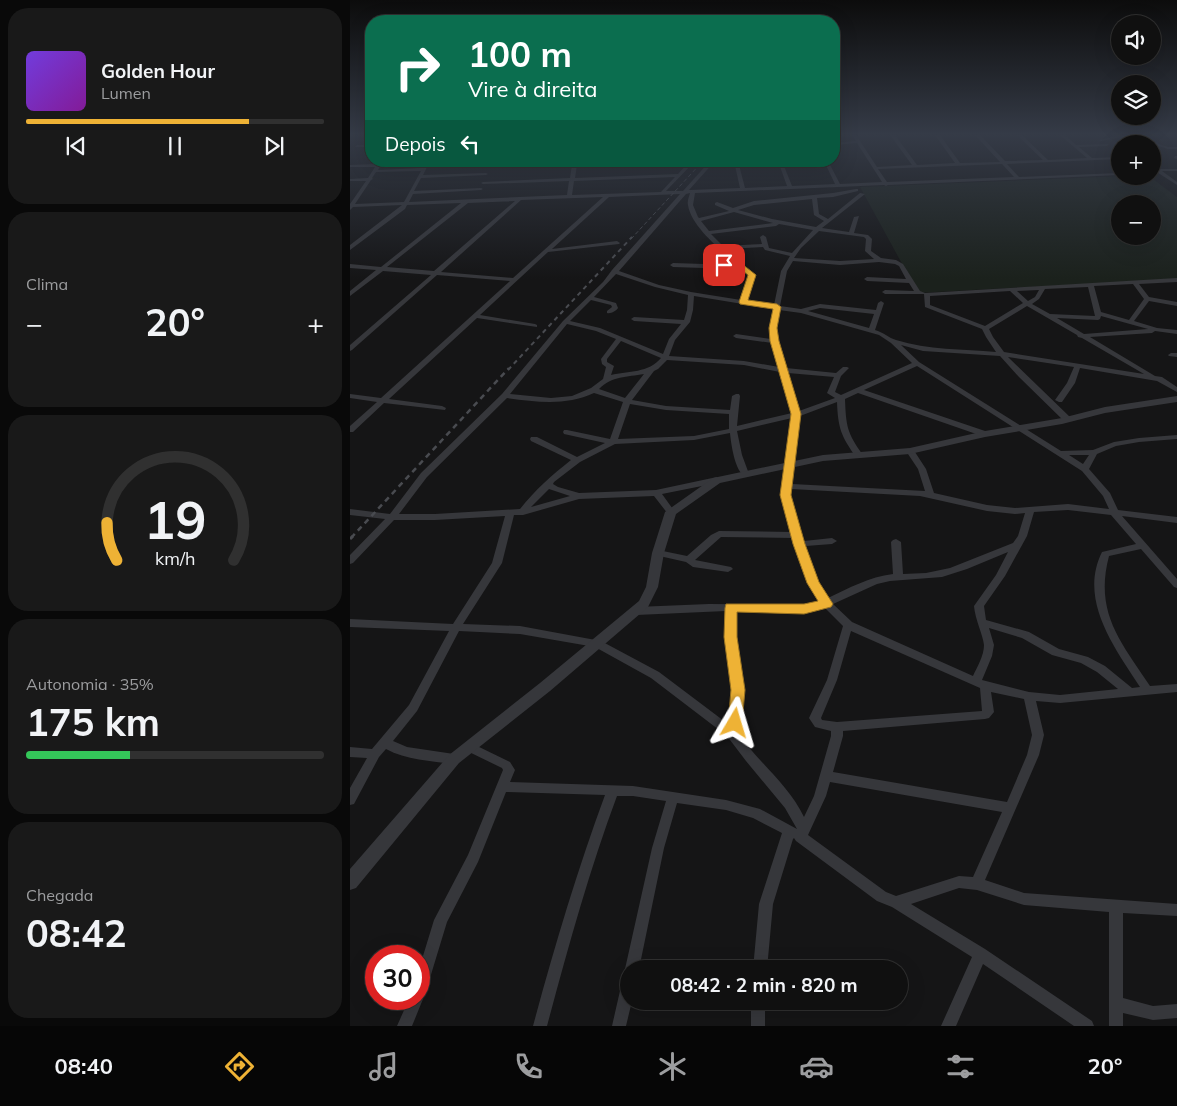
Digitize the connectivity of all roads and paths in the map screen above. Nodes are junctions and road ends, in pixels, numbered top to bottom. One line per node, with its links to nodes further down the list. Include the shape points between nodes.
1 (368, 183): 31 (street)
2 (417, 183): 20 (street)
3 (483, 183): 4 (street); 16 (street)
4 (487, 183)
5 (571, 183): 24 (street)
6 (672, 183): 21 (street)
7 (693, 183): 18 (street)
8 (741, 183): 17 (street)
9 (788, 183): 15 (street)
10 (837, 183): 13 (street)
11 (926, 183): 12 (street)
12 (886, 185): 14 (street)
13 (838, 186): 14 (street); 15 (street)
14 (857, 186): 25 (street, via 860,190)
15 (790, 187): 17 (street)
16 (481, 189): 20 (street); 28 (street)
17 (743, 189): 19 (street)
18 (684, 192): 19 (street); 21 (street); 52 (street)
19 (693, 192): 34 (street, via 691,207)
20 (413, 193): 30 (street)
21 (662, 193): 22 (street)
22 (608, 194): 24 (street); 45 (street)
23 (862, 194): 35 (street)
24 (569, 196): 26 (street)
25 (814, 197): 32 (street, via 754,203); 35 (street, via 817,215)
26 (520, 199): 28 (street); 53 (street)
27 (467, 201): 28 (street); 30 (street); 51 (street)
28 (478, 201)
29 (717, 204): 32 (street)
30 (404, 206): 31 (street); 43 (street)
31 (351, 207)
32 (734, 211): 34 (street); 36 (street)
33 (857, 217): 39 (street)
34 (698, 220): 38 (street)
35 (828, 221): 37 (street)
36 (784, 223): 37 (street); 38 (street)
37 (819, 228): 39 (street); 46 (street)
38 (709, 233): 44 (street)
39 (852, 234): 47 (street, via 869,237 868,251)
40 (763, 237): 42 (street)
41 (617, 243): 45 (street)
42 (765, 244): 44 (street); 46 (street, via 767,249)
43 (350, 248)
44 (723, 248): 48 (street)
45 (546, 251): 55 (street)
46 (792, 257): 47 (street, via 840,263); 75 (street, via 781,283)
47 (879, 260): 57 (street, via 900,263)
48 (737, 263): 49 (street); 71 (street, via 752,275)
49 (673, 265)
50 (350, 266): 51 (street)
51 (382, 269): 53 (street); 66 (street)
52 (614, 271): 67 (street); 69 (street)
53 (436, 274): 55 (street); 97 (street)
54 (867, 279): 57 (street)
55 (514, 280): 80 (street)
56 (1177, 280): 58 (street)
57 (911, 281): 65 (street)
58 (1163, 281): 59 (street); 61 (street)
59 (1134, 282): 60 (street); 70 (street)
60 (1092, 285): 62 (street); 79 (street)
61 (1177, 285)
62 (1043, 287): 63 (street); 73 (street, via 1040,296)
63 (1011, 289): 68 (street); 73 (street)
64 (885, 292): 65 (street)
65 (918, 293): 68 (street)
66 (350, 294)
67 (691, 294): 71 (street); 85 (street, via 692,312)
68 (927, 294): 87 (street, via 927,306)
69 (590, 298): 77 (street, via 614,304 616,306); 84 (street)
70 (1147, 299): 74 (street); 83 (street)
71 (743, 302): 75 (street)
72 (881, 303): 78 (street)
73 (1028, 304): 81 (street); 87 (street)
74 (1177, 304)
75 (777, 307): 76 (street); 95 (street, via 773,328)
76 (801, 311): 78 (street, via 820,306); 88 (street)
77 (610, 312)
78 (878, 312): 88 (street)
79 (1098, 315): 81 (street); 83 (street); 91 (street)
80 (475, 316): 86 (street); 117 (street)
81 (1050, 316): 93 (street)
82 (634, 318): 85 (street)
83 (1131, 321): 89 (street)
84 (565, 322): 94 (street); 113 (street)
85 (687, 322): 99 (street, via 671,341)
86 (535, 326)
87 (985, 328): 98 (street)
88 (872, 330): 96 (street)
89 (1157, 330): 90 (street); 91 (street)
90 (1177, 332)
91 (1100, 334): 93 (street)
92 (736, 336): 95 (street)
93 (1080, 336): 107 (street)
94 (620, 338): 99 (street); 108 (street, via 604,359 604,363 610,366)
95 (775, 341): 105 (street)
96 (893, 342): 98 (street, via 923,349); 101 (street)
97 (350, 349)
98 (1002, 354): 102 (street); 123 (street)
99 (666, 358): 100 (street); 104 (street)
100 (681, 360): 104 (street); 105 (street, via 744,363)
101 (917, 363): 111 (street); 124 (street)
102 (1078, 365): 107 (street); 118 (street)
103 (845, 368): 106 (street)
104 (653, 369): 108 (street); 119 (street)
105 (783, 370): 106 (street); 122 (street)
106 (838, 375): 115 (street, via 831,393)
107 (1159, 379): 110 (street)
108 (606, 380): 109 (street)
109 (594, 390): 113 (street, via 565,400); 119 (street)
110 (1177, 390)
111 (860, 391): 115 (street); 128 (street)
112 (350, 396): 117 (street)
113 (505, 396): 152 (street, via 424,475)
114 (736, 396): 121 (street)
115 (841, 398): 122 (street); 135 (street, via 843,433)
116 (1177, 398): 123 (street, via 1104,410)
117 (383, 400): 120 (street); 125 (street)
118 (1059, 400)
119 (627, 401): 121 (street, via 677,409); 131 (street)
120 (442, 408)
121 (732, 412): 126 (street)
122 (796, 414): 126 (street); 137 (street)
123 (1068, 420): 124 (street)
124 (1021, 428): 128 (street); 134 (street)
125 (350, 430)
126 (734, 430): 131 (street, via 694,438); 139 (street, via 737,457)
127 (567, 432): 131 (street)
128 (985, 434): 132 (street)
129 (1177, 437): 133 (street, via 1114,444)
130 (534, 439): 136 (street)
131 (613, 442): 136 (street)
132 (910, 451): 135 (street); 144 (street, via 922,469)
133 (1094, 452): 134 (street); 138 (street)
134 (1061, 453): 138 (street)
135 (859, 455): 137 (street, via 823,458)
136 (578, 460): 141 (street)
137 (789, 466): 139 (street); 142 (street)
138 (1085, 468): 151 (street, via 1107,495)
139 (745, 474): 140 (street)
140 (717, 480): 143 (street); 149 (street)
141 (549, 485): 145 (street); 148 (street)
142 (787, 486): 144 (street); 154 (street, via 787,503)
143 (656, 493): 145 (street); 149 (street)
144 (930, 495): 146 (street, via 987,508)
145 (579, 496): 148 (street)
146 (1031, 510): 151 (street, via 1068,506); 157 (street)
147 (350, 512): 152 (street)
148 (523, 512): 150 (street)
149 (671, 512): 159 (street)
150 (510, 513): 152 (street); 171 (street, via 497,562)
151 (1115, 514): 153 (street); 158 (street)
152 (392, 517): 161 (street)
153 (1177, 520)
154 (798, 539): 155 (street); 160 (street, via 719,534); 165 (street, via 813,583)
155 (832, 541)
156 (896, 542): 163 (street)
157 (1016, 545): 163 (street, via 934,575); 169 (street, via 979,606)
158 (1143, 546): 164 (street); 175 (street, via 1104,554 1098,597 1102,615)
159 (658, 553): 160 (street); 167 (street, via 652,587 644,604)
160 (689, 560): 162 (street, via 693,564)
161 (350, 561)
162 (728, 569)
163 (898, 576): 165 (street, via 862,585)
164 (1177, 585)
165 (826, 604): 166 (street, via 804,609); 170 (street)
166 (731, 608): 167 (street); 179 (street, via 730,637 738,690)
167 (636, 611): 172 (street)
168 (350, 623): 171 (street)
169 (983, 623): 173 (street, via 989,645); 176 (street, via 1025,634 1056,652 1084,660)
170 (848, 625): 173 (street); 178 (street, via 832,680 816,718 819,724)
171 (457, 626): 172 (street, via 520,630); 180 (street, via 413,708)
172 (597, 644): 179 (street, via 655,675); 181 (street)
173 (981, 684): 177 (street); 178 (street, via 988,712 985,715)
174 (1177, 688): 175 (street)
175 (1147, 690): 176 (street)
176 (1128, 691): 177 (street, via 1060,699)
177 (1029, 696): 190 (street, via 1038,734 1033,755)
178 (837, 727): 185 (street)
179 (731, 733): 191 (street, via 742,751 783,794 799,818)
180 (386, 742): 183 (street); 184 (street, via 392,748 405,752)
181 (470, 747): 184 (street); 186 (street, via 509,767)
182 (350, 752): 183 (street)
183 (375, 754): 189 (street)
184 (454, 758): 192 (street)
185 (825, 776): 190 (street); 191 (street, via 820,796)
186 (503, 787): 187 (street); 198 (street, via 473,858 441,920)
187 (612, 792): 188 (street, via 634,791); 207 (street, via 561,947)
188 (673, 797): 191 (street, via 756,813); 199 (street, via 658,848)
189 (350, 800)
190 (1010, 808): 193 (street)
191 (798, 833): 194 (street, via 882,897); 200 (street, via 766,904)
192 (350, 882)
193 (977, 884): 194 (street, via 959,882); 195 (street, via 1024,899)
194 (896, 902): 197 (street)
195 (1116, 905): 196 (street); 201 (street)
196 (1177, 910)
197 (980, 954): 210 (street); 211 (street)
198 (430, 956)
199 (634, 960)
200 (761, 960)
201 (1116, 1004): 205 (street, via 1153,1013); 212 (street)
202 (411, 1010): 206 (street)
203 (623, 1010): 208 (street)
204 (758, 1010): 209 (street)
205 (1177, 1011)
206 (404, 1026)
207 (540, 1026)
208 (619, 1026)
209 (758, 1026)
210 (948, 1026)
211 (1087, 1026)
212 (1116, 1026)

